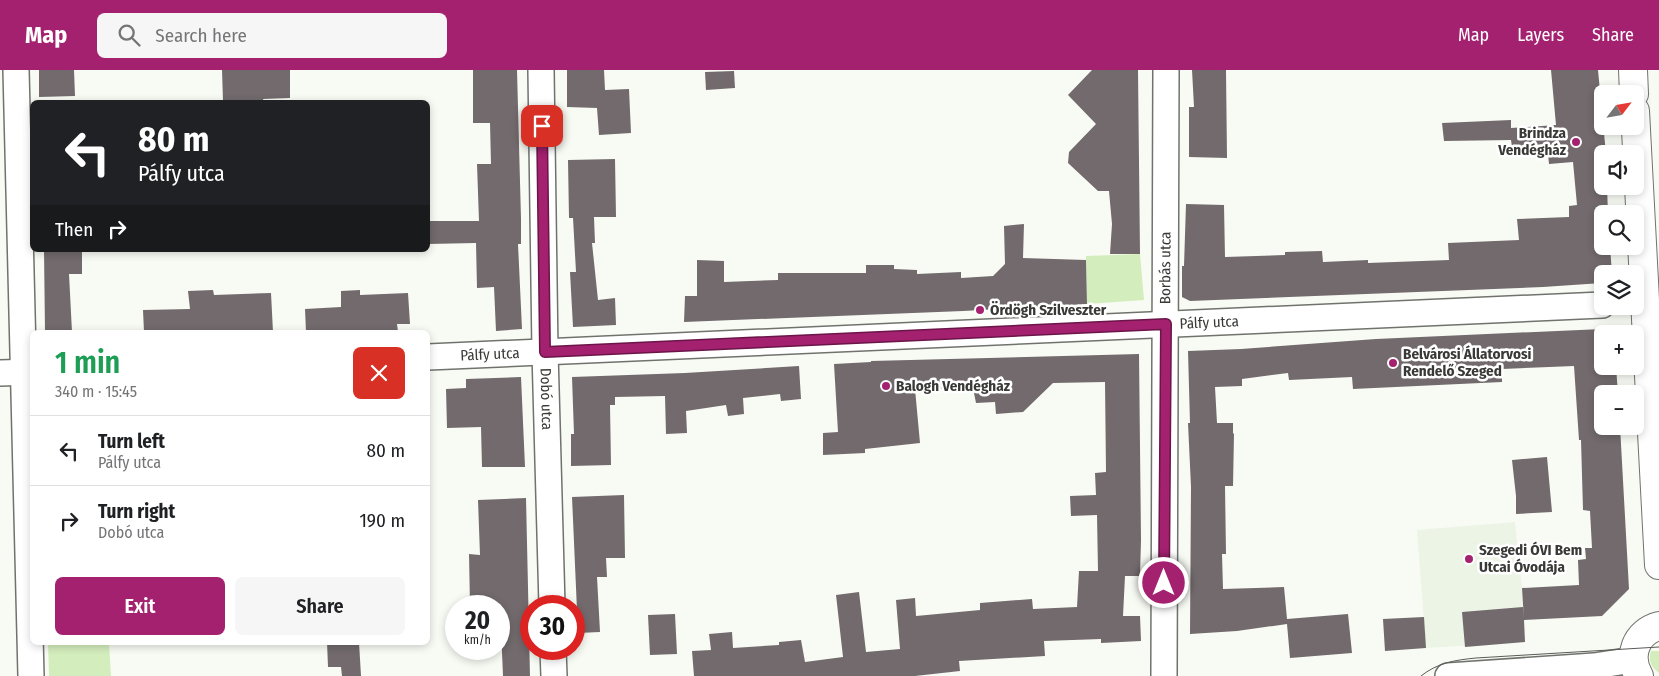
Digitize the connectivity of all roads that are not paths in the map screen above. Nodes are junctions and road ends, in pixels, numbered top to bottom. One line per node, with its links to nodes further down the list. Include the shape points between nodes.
1 (16, 70): 13 (street)
2 (541, 70): 11 (street, Dobó utca)
3 (1166, 70): 10 (street, Borbás utca)
4 (1633, 70): 5 (street)
5 (1634, 85)
6 (1636, 135): 7 (street)
7 (1639, 265)
8 (1594, 305): 10 (street, Pálfy utca)
9 (1641, 315): 14 (street)
10 (1166, 324): 11 (street, Pálfy utca); 21 (street, Borbás utca)
11 (545, 352): 12 (street, Pálfy utca); 15 (street, Dobó utca)
12 (430, 357)
13 (18, 372): 19 (street)
14 (1659, 565)
15 (552, 595)
16 (1659, 626): 18 (street, via 1639,638 1634,648)
17 (553, 660): 20 (street)
18 (1636, 668): 22 (street, via 1594,666)
19 (31, 676)
20 (554, 676)
21 (1164, 676)
22 (1448, 676)

